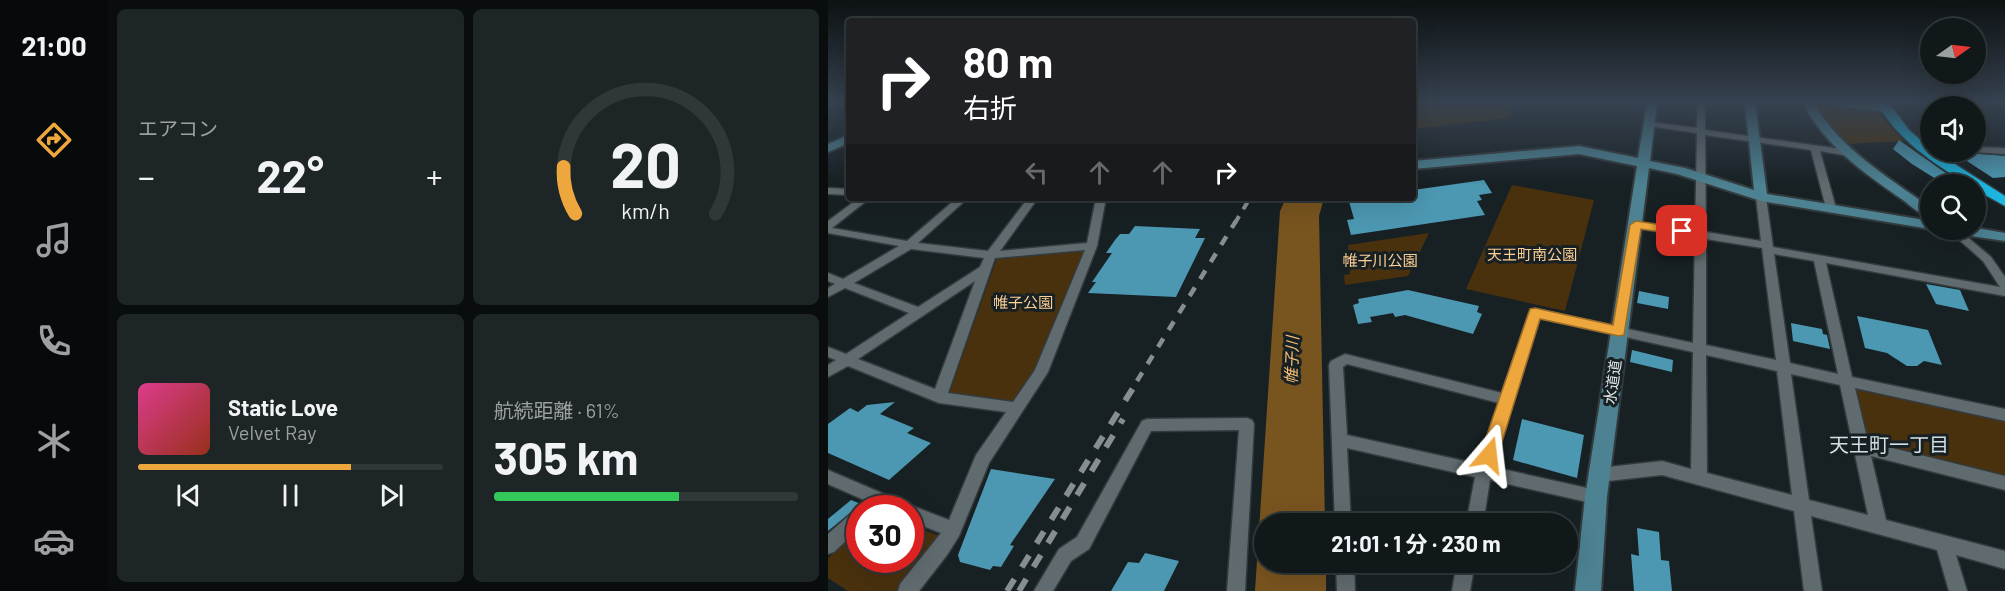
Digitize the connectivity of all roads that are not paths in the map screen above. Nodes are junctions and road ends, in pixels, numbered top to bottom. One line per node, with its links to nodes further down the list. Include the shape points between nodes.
1 (1648, 131): 15 (street, 水道道)
2 (1692, 131): 6 (street)
3 (1753, 131): 8 (street)
4 (1827, 131): 13 (street)
5 (1905, 131): 26 (highway, via 1925,149)
6 (1701, 132): 8 (street); 17 (street)
7 (846, 140): 9 (street)
8 (1754, 140): 10 (street); 21 (street)
9 (828, 148)
10 (1815, 148): 13 (street); 28 (street)
11 (1986, 150): 12 (street)
12 (2005, 151)
13 (1849, 153): 27 (street)
14 (1955, 162): 20 (highway)
15 (1644, 163): 16 (street, via 1579,150); 17 (street); 30 (street, 水道道)
16 (1416, 165)
17 (1700, 177): 21 (street); 32 (street)
18 (828, 191): 19 (street)
19 (846, 192)
20 (2005, 194)
21 (1761, 197): 28 (street); 38 (street)
22 (861, 201): 31 (street)
23 (960, 201): 36 (street)
24 (1031, 201): 39 (street)
25 (1100, 201): 37 (street)
26 (2005, 202)
27 (1920, 206)
28 (1831, 208): 29 (street)
29 (1920, 223)
30 (1636, 225): 32 (street); 48 (street, 水道道)
31 (828, 228): 36 (street)
32 (1700, 234): 38 (street); 49 (street)
33 (1986, 234): 34 (street)
34 (2005, 237)
35 (1966, 240): 44 (street, via 1987,259)
36 (909, 245): 39 (street); 43 (street)
37 (1092, 246): 39 (street); 57 (street, via 1041,372)
38 (1767, 247): 40 (street); 52 (street)
39 (992, 255): 41 (street)
40 (1819, 258): 45 (street); 54 (street)
41 (985, 269): 47 (street); 55 (street)
42 (828, 277): 43 (street)
43 (844, 284): 46 (street); 47 (street)
44 (2005, 286)
45 (2005, 292)
46 (828, 293)
47 (920, 313): 51 (street)
48 (1619, 331): 49 (street); 56 (street, via 1535,313); 62 (street, 水道道)
49 (1700, 349): 52 (street); 64 (street)
50 (828, 352): 51 (street)
51 (846, 361): 53 (street); 55 (street)
52 (1782, 366): 54 (street); 68 (street)
53 (828, 372)
54 (1846, 380): 58 (street); 60 (street)
55 (939, 397): 57 (street)
56 (1506, 399): 59 (street, via 1345,358 1336,365); 61 (street)
57 (1018, 408): 74 (street, via 982,460)
58 (2005, 414)
59 (1339, 440): 61 (street); 69 (street)
60 (1861, 447): 65 (street); 72 (street)
61 (1483, 474): 67 (street); 70 (street)
62 (1599, 475): 64 (street, via 1662,468); 67 (street, 水道道)
63 (828, 477): 66 (street)
64 (1699, 479): 68 (street)
65 (2005, 483)
66 (857, 495)
67 (1596, 497): 85 (street, 水道道)
68 (1801, 505): 72 (street); 86 (street)
69 (1342, 513)
70 (1476, 513)
71 (924, 519): 74 (street)
72 (1879, 526): 75 (street)
73 (846, 529): 76 (street)
74 (952, 530): 80 (street)
75 (1944, 543): 77 (street); 87 (street)
76 (828, 546)
77 (2005, 560)
78 (1345, 573): 83 (street)
79 (1465, 573): 84 (street)
80 (908, 591)
81 (1043, 591): 82 (street, via 1065,555 1083,543 1147,425 1247,424)
82 (1236, 591)
83 (1346, 591)
84 (1461, 591)
85 (1588, 591)
86 (1813, 591)
87 (1958, 591)

